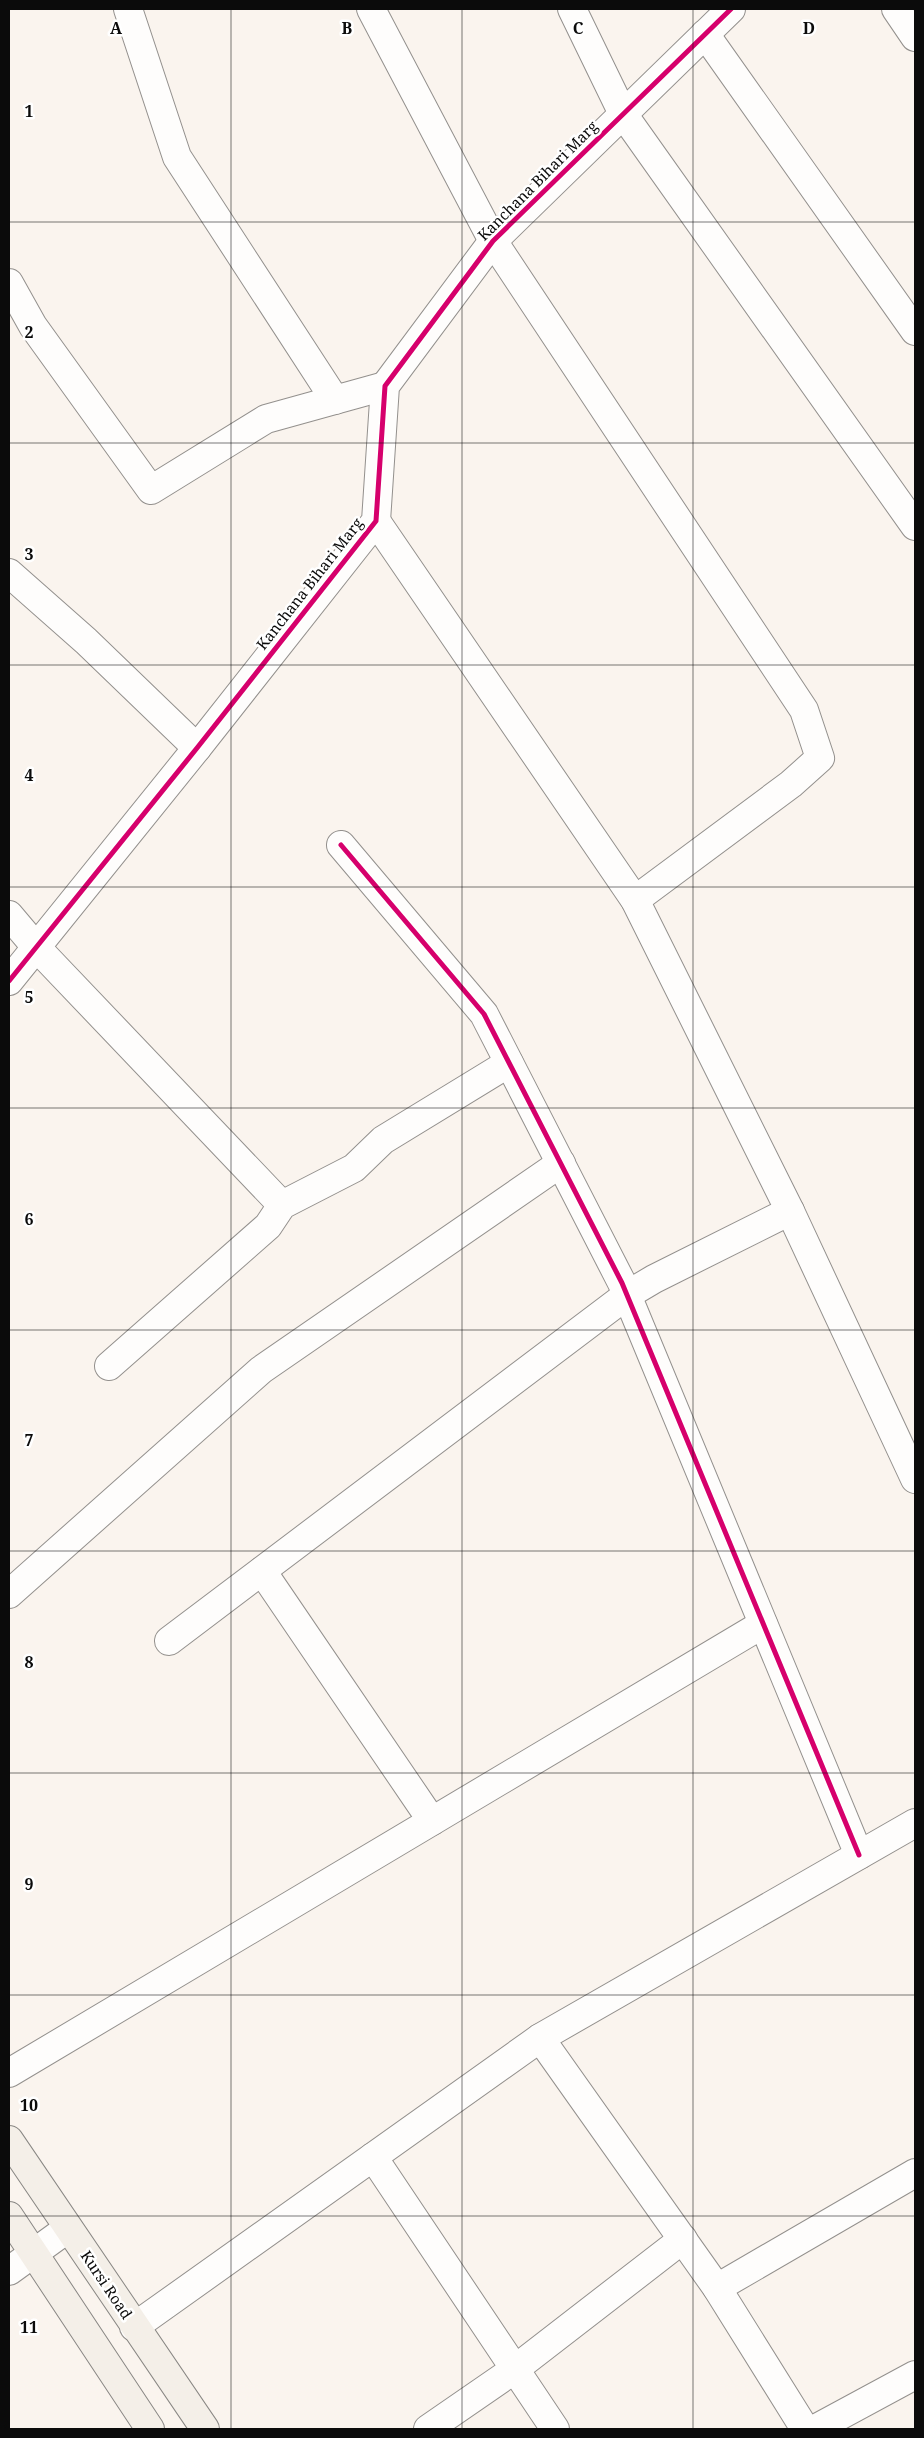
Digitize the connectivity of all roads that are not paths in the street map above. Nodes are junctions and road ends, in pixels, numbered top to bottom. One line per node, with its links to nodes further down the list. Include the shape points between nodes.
1 (128, 9): 13 (street, via 177,157)
2 (371, 9): 9 (street)
3 (572, 9): 8 (street)
4 (731, 9): 6 (street, Kanchana Bihari Marg)
5 (896, 9): 7 (street)
6 (705, 34): 8 (street, Kanchana Bihari Marg); 11 (street)
7 (915, 37)
8 (623, 114): 9 (street, Kanchana Bihari Marg); 15 (street)
9 (492, 241): 12 (street, Kanchana Bihari Marg); 19 (street, via 804,710 820,758 792,784)
10 (9, 282): 13 (street, via 33,326 151,490 266,419)
11 (915, 331)
12 (385, 386): 13 (street); 14 (street, Kanchana Bihari Marg)
13 (335, 400)
14 (376, 521): 17 (street, Kanchana Bihari Marg); 19 (street)
15 (915, 526)
16 (9, 573): 17 (street, via 86,641)
17 (197, 748): 21 (street, Kanchana Bihari Marg)
18 (341, 845): 23 (street, via 484,1014)
19 (635, 900): 26 (street)
20 (9, 915): 21 (street)
21 (36, 947): 22 (street, Kanchana Bihari Marg); 25 (street)
22 (9, 981)
23 (509, 1063): 24 (street); 25 (street, via 383,1140 354,1168)
24 (561, 1164): 27 (street); 31 (street, via 261,1370)
25 (282, 1205): 28 (street, via 268,1226)
26 (790, 1211): 27 (street); 29 (street)
27 (627, 1295): 30 (street); 32 (street)
28 (109, 1366)
29 (915, 1478)
30 (262, 1571): 33 (street); 34 (street)
31 (9, 1594)
32 (763, 1624): 34 (street); 36 (street)
33 (169, 1641)
34 (432, 1821): 38 (street)
35 (915, 1823): 36 (street)
36 (859, 1855): 37 (street)
37 (540, 2038): 40 (street); 44 (street)
38 (9, 2073)
39 (9, 2140): 43 (main road, Kursi Road)
40 (373, 2157): 48 (street); 49 (street)
41 (915, 2173): 47 (street)
42 (9, 2216): 45 (main road)
43 (67, 2229): 45 (street); 48 (main road, Kursi Road)
44 (683, 2240): 47 (street); 49 (street)
45 (34, 2254): 46 (street); 51 (main road)
46 (9, 2271)
47 (717, 2288): 55 (street)
48 (134, 2327): 52 (main road, Kursi Road)
49 (515, 2369): 53 (street); 54 (street)
50 (915, 2375): 56 (street)
51 (150, 2429)
52 (204, 2429)
53 (428, 2429)
54 (555, 2429)
55 (806, 2429)
56 (815, 2429)

